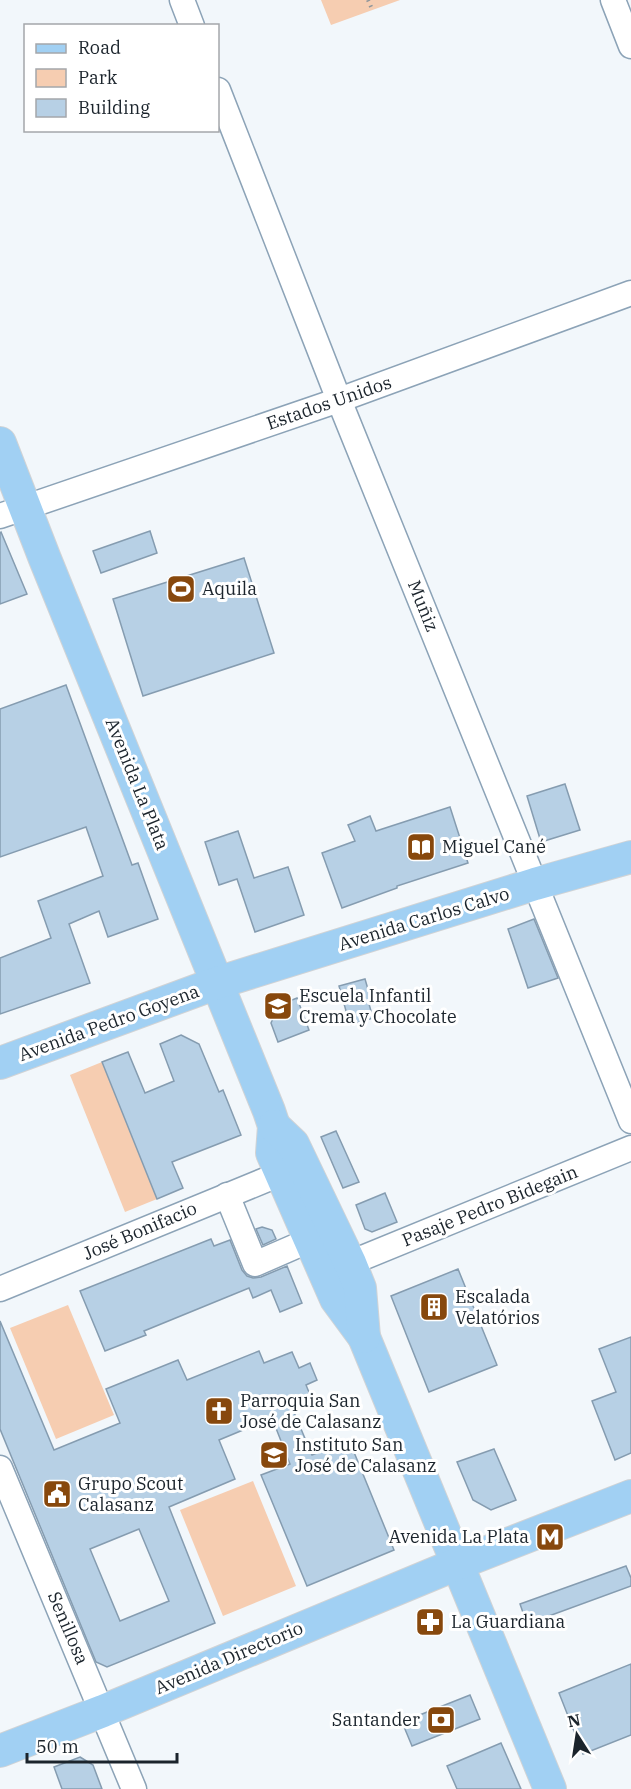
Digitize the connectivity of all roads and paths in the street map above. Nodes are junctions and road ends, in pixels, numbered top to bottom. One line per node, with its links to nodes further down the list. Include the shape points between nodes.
1 (182, 0): 5 (street)
2 (368, 0): 4 (path)
3 (613, 0): 6 (street)
4 (372, 9)
5 (191, 24)
6 (631, 45)
7 (219, 93): 9 (street, Muñiz)
8 (631, 293): 9 (street, Estados Unidos)
9 (339, 400): 11 (street, Estados Unidos); 13 (street, Muñiz)
10 (0, 443): 11 (main road, Avenida La Plata)
11 (12, 512): 14 (main road, Avenida La Plata)
12 (631, 857): 13 (main road, Avenida Carlos Calvo)
13 (536, 884): 14 (main road, Avenida Carlos Calvo); 16 (street, Muñiz)
14 (217, 983): 15 (main road, Avenida Pedro Goyena); 17 (main road, Avenida La Plata)
15 (0, 1063)
16 (631, 1121)
17 (274, 1126): 19 (main road, Avenida La Plata, via 272,1153); 21 (main road, Avenida La Plata, via 293,1144)
18 (631, 1148): 21 (street, Pasaje Pedro Bidegain)
19 (280, 1173): 20 (street, José Bonifacio); 21 (main road, via 289,1170 297,1175)
20 (227, 1195): 21 (street, Pasaje Pedro Bidegain, via 255,1264); 22 (street, José Bonifacio)
21 (333, 1248): 23 (main road, Avenida La Plata, via 360,1288); 23 (main road, Avenida La Plata, via 336,1299)
22 (0, 1290)
23 (364, 1337): 26 (main road, Avenida La Plata)
24 (0, 1468): 27 (street, Senillosa)
25 (631, 1496): 26 (main road, Avenida Directorio)
26 (457, 1564): 27 (main road, Avenida Directorio); 30 (main road, Avenida La Plata)
27 (103, 1711): 28 (main road, Avenida Directorio); 29 (street, Senillosa)
28 (0, 1751)
29 (134, 1789)
30 (550, 1789)

